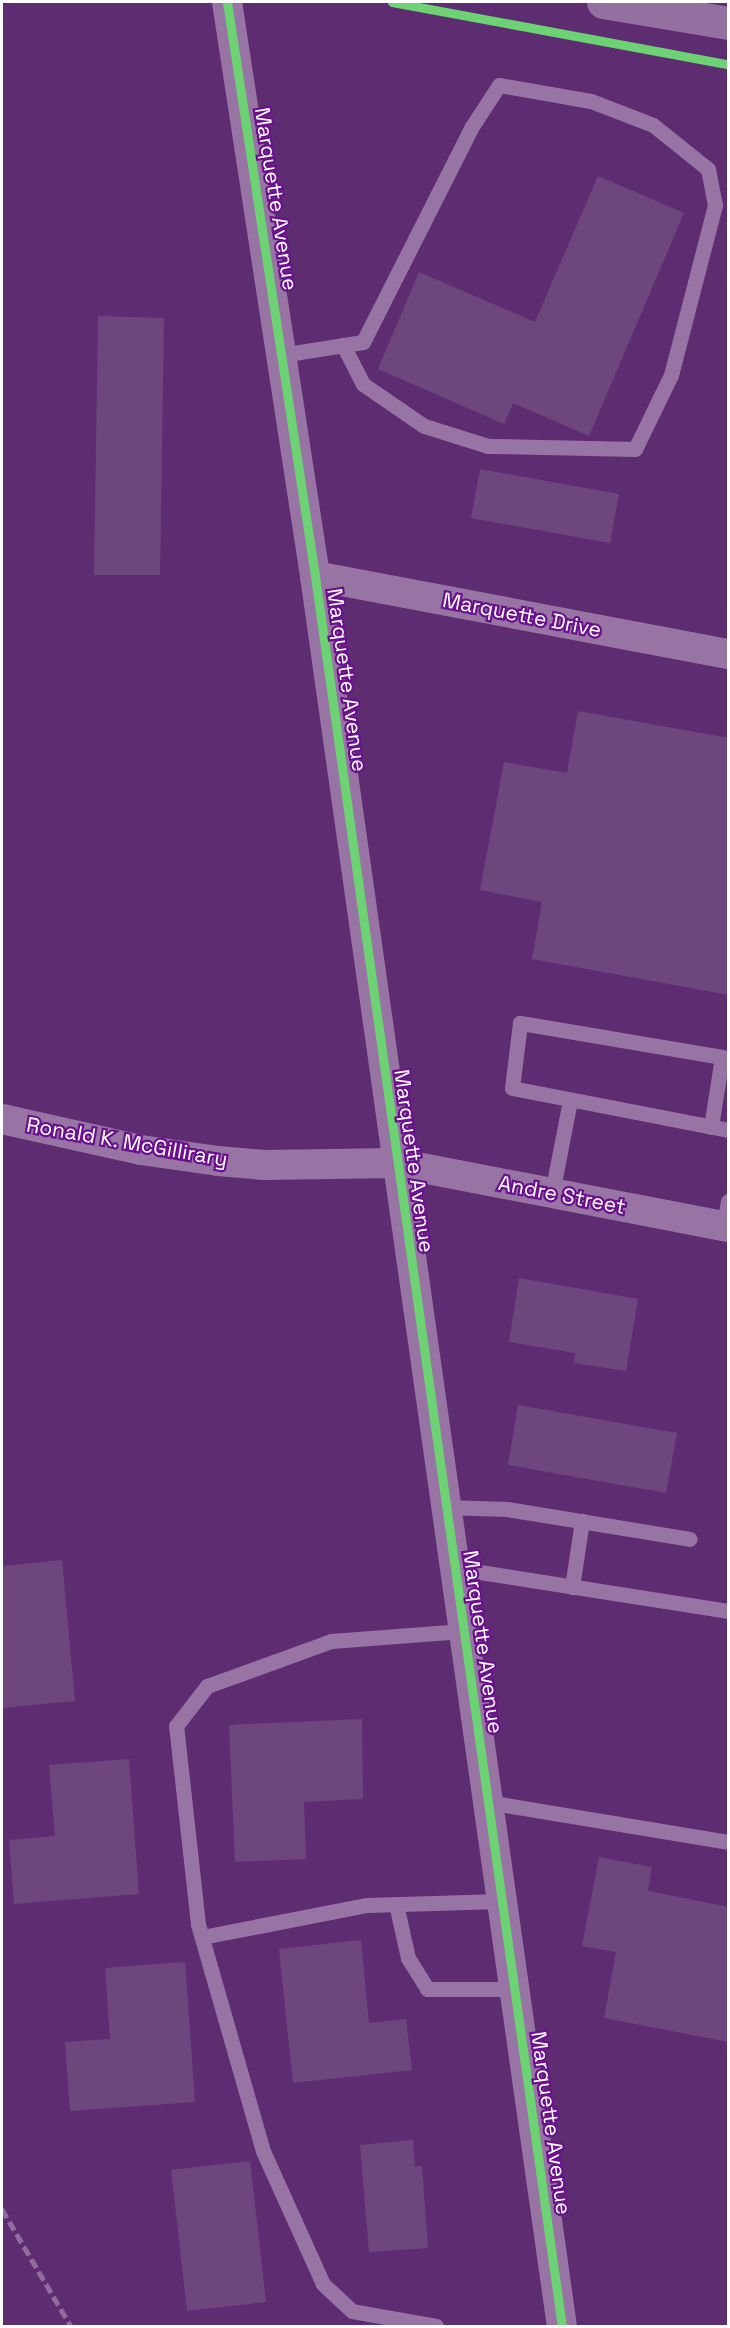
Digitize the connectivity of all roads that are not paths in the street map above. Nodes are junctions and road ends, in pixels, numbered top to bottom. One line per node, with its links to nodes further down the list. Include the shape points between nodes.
1 (227, 2): 5 (street, Marquette Avenue)
2 (603, 2): 3 (main road)
3 (729, 23)
4 (343, 345): 4 (lane, via 363,342 471,128 499,84 591,101 653,124 708,169 715,205 671,375 635,449 488,446 424,426 363,384); 5 (lane)
5 (281, 355): 6 (street, Marquette Avenue)
6 (315, 576): 7 (street, Marquette Drive); 12 (street, Marquette Avenue)
7 (729, 654)
8 (570, 1100): 10 (lane); 10 (lane, via 512,1088 520,1023 722,1057); 13 (lane)
9 (2, 1119): 12 (street, Ronald K. McGillirary, via 218,1161 265,1165)
10 (711, 1127): 11 (lane)
11 (729, 1130)
12 (396, 1162): 13 (street, Andre Street); 15 (street, Marquette Avenue)
13 (552, 1193): 14 (street, Andre Street)
14 (727, 1218)
15 (445, 1507): 16 (lane, via 507,1509); 18 (street, Marquette Avenue)
16 (582, 1521): 17 (lane); 19 (lane)
17 (690, 1539)
18 (454, 1568): 19 (lane); 21 (street, Marquette Avenue)
19 (572, 1587): 20 (lane)
20 (729, 1611)
21 (463, 1630): 22 (street, Marquette Avenue); 26 (lane, via 331,1641 207,1686 176,1726)
22 (487, 1802): 23 (lane); 24 (street, Marquette Avenue)
23 (729, 1842)
24 (501, 1901): 25 (lane); 27 (street, Marquette Avenue)
25 (396, 1904): 26 (lane, via 367,1905); 27 (lane, via 408,1958 427,1989)
26 (202, 1937): 28 (lane, via 263,2151 323,2284 351,2311)
27 (513, 1989): 29 (street, Marquette Avenue)
28 (436, 2326)
29 (562, 2326)

